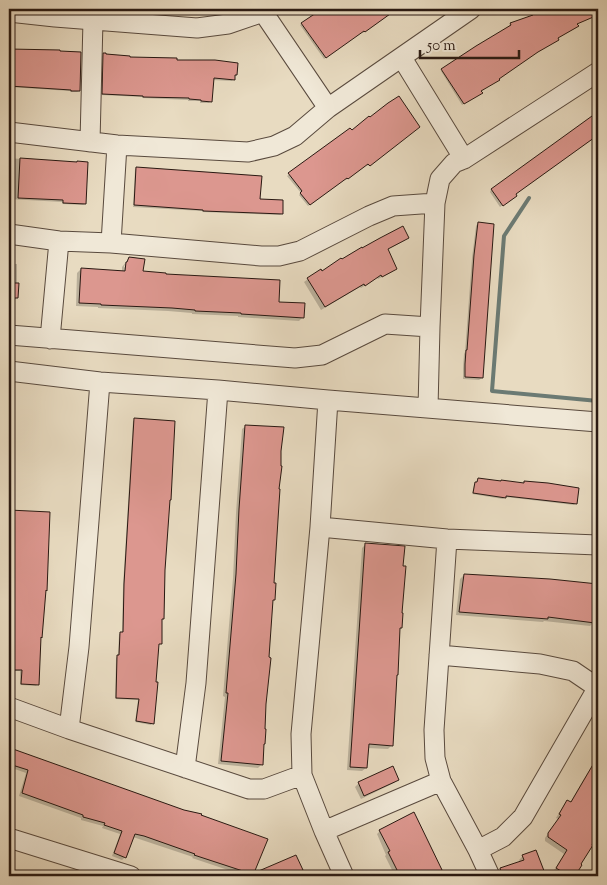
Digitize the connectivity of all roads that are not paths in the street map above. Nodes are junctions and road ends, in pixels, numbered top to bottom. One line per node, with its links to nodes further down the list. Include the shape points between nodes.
1 (471, 9): 6 (street)
2 (265, 10): 5 (street, via 228,24 197,28); 8 (street)
3 (9, 12): 4 (street)
4 (56, 13): 5 (street)
5 (94, 20): 10 (street)
6 (402, 58): 8 (street); 12 (street)
7 (598, 72): 12 (street)
8 (328, 108): 11 (street, via 295,136 274,146 248,152)
9 (9, 132): 10 (street)
10 (90, 142): 11 (street)
11 (117, 145): 16 (street)
12 (464, 159): 13 (street, via 454,163 440,179)
13 (435, 203): 16 (street, via 393,206 300,251 279,256); 17 (street)
14 (9, 234): 15 (street)
15 (59, 241): 16 (street); 19 (street)
16 (111, 243)
17 (430, 327): 19 (street, via 385,324 322,355 296,358); 24 (street)
18 (9, 335): 19 (street)
19 (50, 339)
20 (9, 372): 21 (street)
21 (100, 382): 22 (street); 32 (street, via 79,647)
22 (218, 390): 23 (street); 33 (street, via 196,683)
23 (328, 400): 24 (street); 26 (street)
24 (428, 408): 25 (street)
25 (598, 422)
26 (320, 527): 27 (street); 34 (street, via 301,734)
27 (446, 539): 28 (street); 29 (street)
28 (598, 545)
29 (439, 655): 30 (street, via 540,664 573,671); 35 (street, via 434,730 435,758)
30 (598, 687): 38 (street, via 523,817 503,837)
31 (9, 707): 32 (street)
32 (69, 729): 33 (street)
33 (185, 768): 34 (street, via 248,789 264,789)
34 (302, 775): 36 (street)
35 (441, 781): 36 (street); 38 (street)
36 (324, 831): 41 (street)
37 (9, 838): 39 (street)
38 (478, 850): 42 (street)
39 (80, 868): 40 (street)
40 (130, 876)
41 (344, 876)
42 (490, 876)

